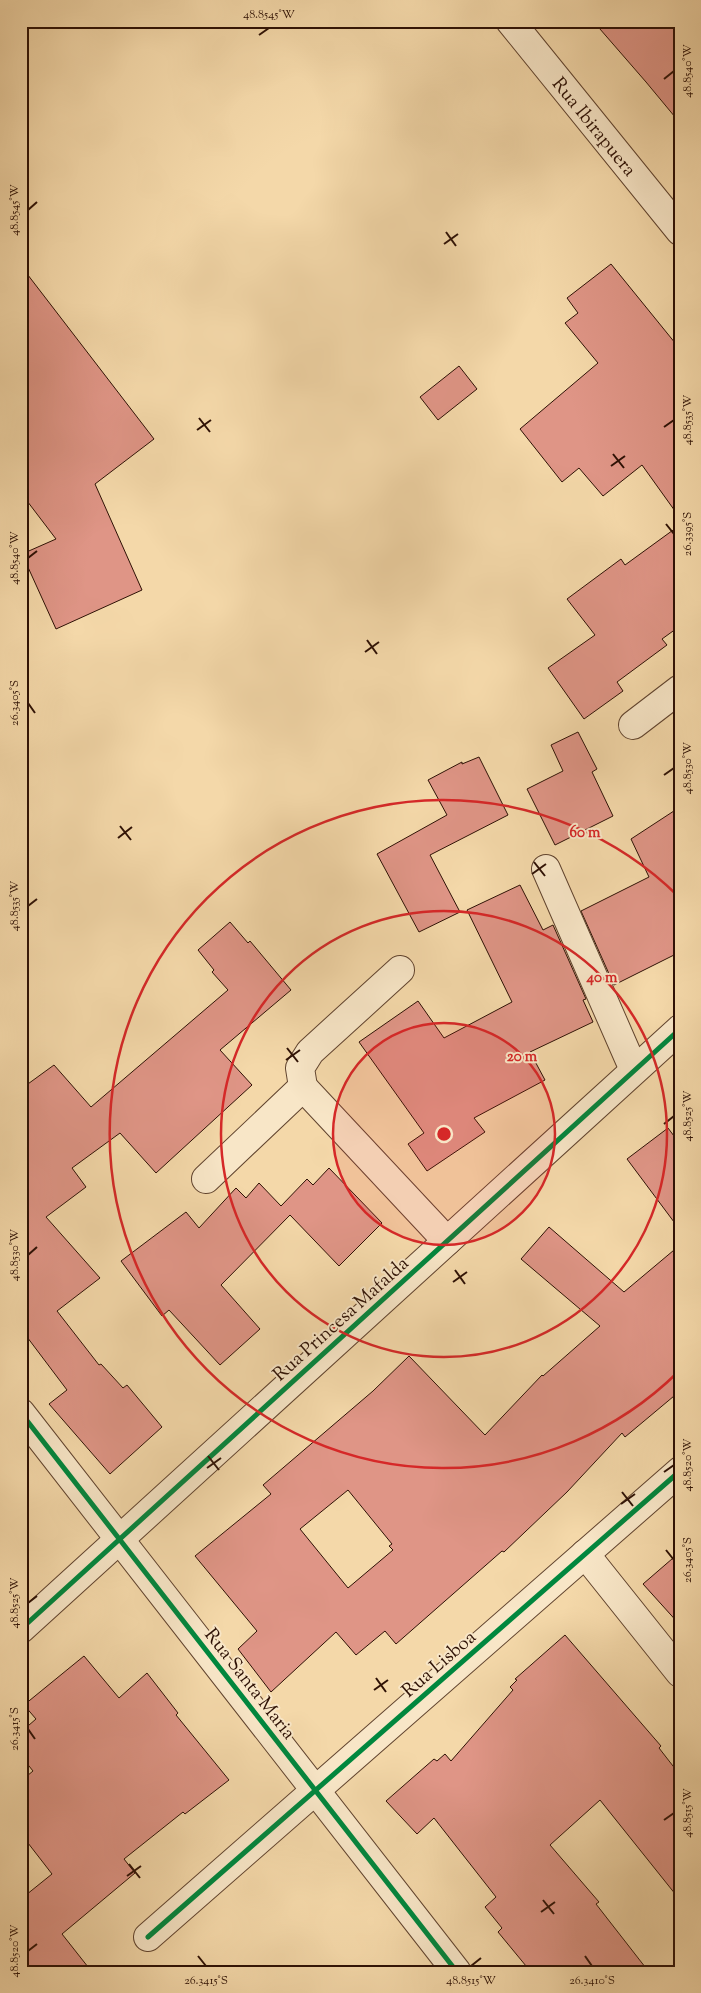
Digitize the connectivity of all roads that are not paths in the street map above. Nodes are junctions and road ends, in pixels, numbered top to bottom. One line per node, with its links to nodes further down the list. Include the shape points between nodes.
1 (510, 21): 2 (street, Rua Ibirapuera)
2 (680, 232)
3 (680, 689): 4 (street)
4 (633, 726)
5 (546, 869): 8 (street)
6 (400, 970): 9 (street, via 310,1052 300,1068)
7 (680, 1028): 8 (street, Rua Princesa Mafalda)
8 (634, 1070): 11 (street, Rua Princesa Mafalda)
9 (303, 1087): 10 (street); 11 (street)
10 (206, 1179)
11 (447, 1241): 14 (street, Rua Princesa Mafalda)
12 (21, 1413): 14 (street, Rua Santa Maria)
13 (680, 1471): 15 (street, Rua Lisboa)
14 (120, 1540): 16 (street, Rua Princesa Mafalda); 18 (street, Rua Santa Maria)
15 (585, 1554): 17 (street); 18 (street, Rua Lisboa)
16 (21, 1629)
17 (680, 1673)
18 (315, 1790): 19 (street, Rua Lisboa); 20 (street, Rua Santa Maria)
19 (148, 1937)
20 (457, 1972)

